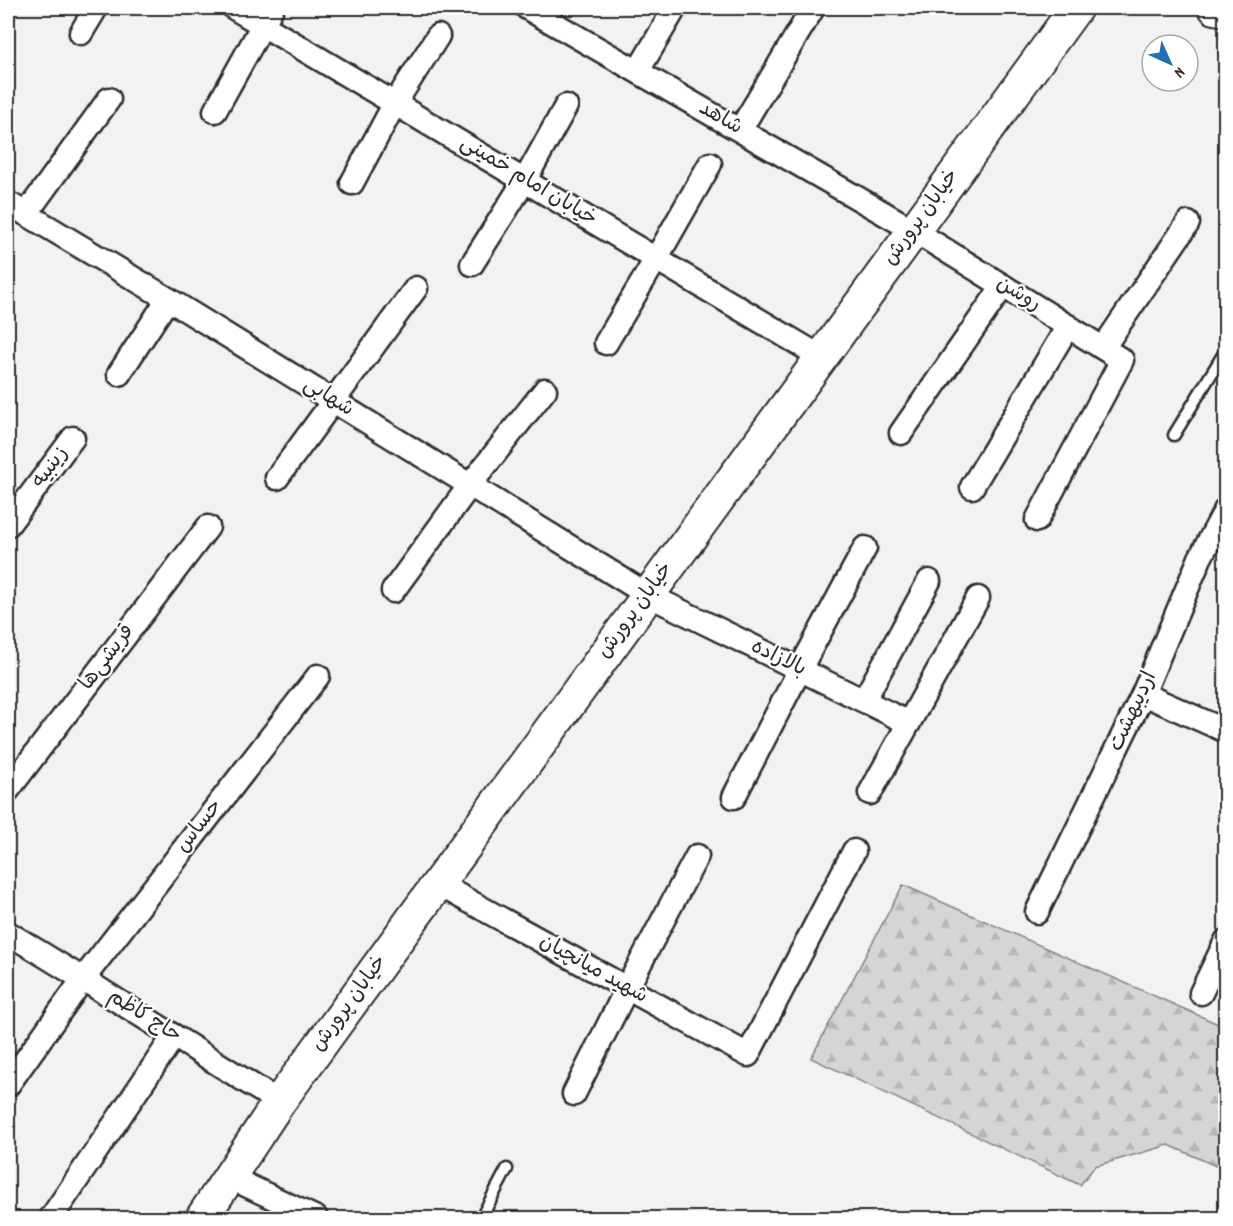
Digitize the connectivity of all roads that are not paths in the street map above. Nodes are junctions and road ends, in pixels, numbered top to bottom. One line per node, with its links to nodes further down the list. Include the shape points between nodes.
1 (96, 8): 10 (street)
2 (234, 8): 9 (street, خیابان امام خمینی)
3 (527, 8): 12 (street, شاهد)
4 (675, 8): 12 (street)
5 (813, 8): 17 (street)
6 (1075, 8): 23 (main road, خیابان پرورش)
7 (1215, 8): 8 (main road)
8 (1226, 10)
9 (267, 16): 14 (street, خیابان امام خمینی); 16 (street)
10 (81, 33)
11 (438, 36): 14 (street)
12 (638, 71): 17 (street, شاهد)
13 (109, 99): 21 (street)
14 (395, 103): 19 (street, خیابان امام خمینی); 20 (street)
15 (566, 106): 19 (street)
16 (215, 111)
17 (741, 130): 23 (street, شاهد)
18 (710, 164): 24 (street)
19 (525, 180): 24 (street, خیابان امام خمینی); 25 (street)
20 (352, 183)
21 (17, 209): 28 (street, شهابی)
22 (1188, 223): 31 (street)
23 (913, 230): 26 (street, روشن); 33 (main road, خیابان پرورش)
24 (656, 259): 30 (street); 33 (street, خیابان امام خمینی)
25 (472, 264)
26 (1003, 286): 29 (street, روشن); 37 (street)
27 (416, 288): 36 (street)
28 (168, 299): 34 (street); 36 (street, شهابی)
29 (1068, 326): 31 (street, روشن); 42 (street)
30 (606, 343)
31 (1103, 348): 44 (street, روشن, via 1122,360)
32 (1226, 350): 38 (lane)
33 (821, 357): 50 (main road, خیابان پرورش)
34 (120, 374)
35 (545, 390): 41 (street)
36 (333, 401): 40 (street); 41 (street, شهابی)
37 (901, 434)
38 (1174, 435)
39 (73, 438): 45 (street, زینبیه)
40 (277, 478)
41 (470, 485): 49 (street); 50 (street, شهابی)
42 (972, 487)
43 (1226, 508): 54 (street, اردیبهشت, via 1200,558)
44 (1037, 520)
45 (8, 525)
46 (208, 527): 58 (street, قریشی‌ها)
47 (865, 548): 52 (street)
48 (929, 581): 55 (street)
49 (393, 591)
50 (648, 595): 52 (street, بالازاده); 63 (main road, خیابان پرورش)
51 (978, 598): 56 (street)
52 (800, 669): 55 (street, بالازاده); 60 (street)
53 (318, 676): 67 (street, حساس)
54 (1143, 694): 57 (street); 64 (street, اردیبهشت)
55 (864, 700): 56 (street, بالازاده)
56 (909, 723): 59 (street)
57 (1226, 731)
58 (8, 790)
59 (870, 793)
60 (734, 797)
61 (854, 851): 68 (street, شهید میانچیان, via 748,1055)
62 (697, 856): 68 (street)
63 (438, 884): 68 (street, شهید میانچیان); 73 (main road, خیابان پرورش)
64 (1036, 912)
65 (8, 933): 67 (street, حاج کاظم)
66 (1226, 941): 69 (street)
67 (83, 979): 70 (street, حاج کاظم); 71 (street, حساس)
68 (627, 988): 72 (street)
69 (1201, 993)
70 (174, 1036): 73 (street, حاج کاظم); 76 (street)
71 (8, 1085)
72 (574, 1094)
73 (279, 1102): 75 (main road, خیابان پرورش)
74 (507, 1169): 79 (lane)
75 (229, 1177): 77 (main road, خیابان پرورش); 78 (street)
76 (51, 1218)
77 (202, 1218)
78 (316, 1218)
79 (481, 1218)

